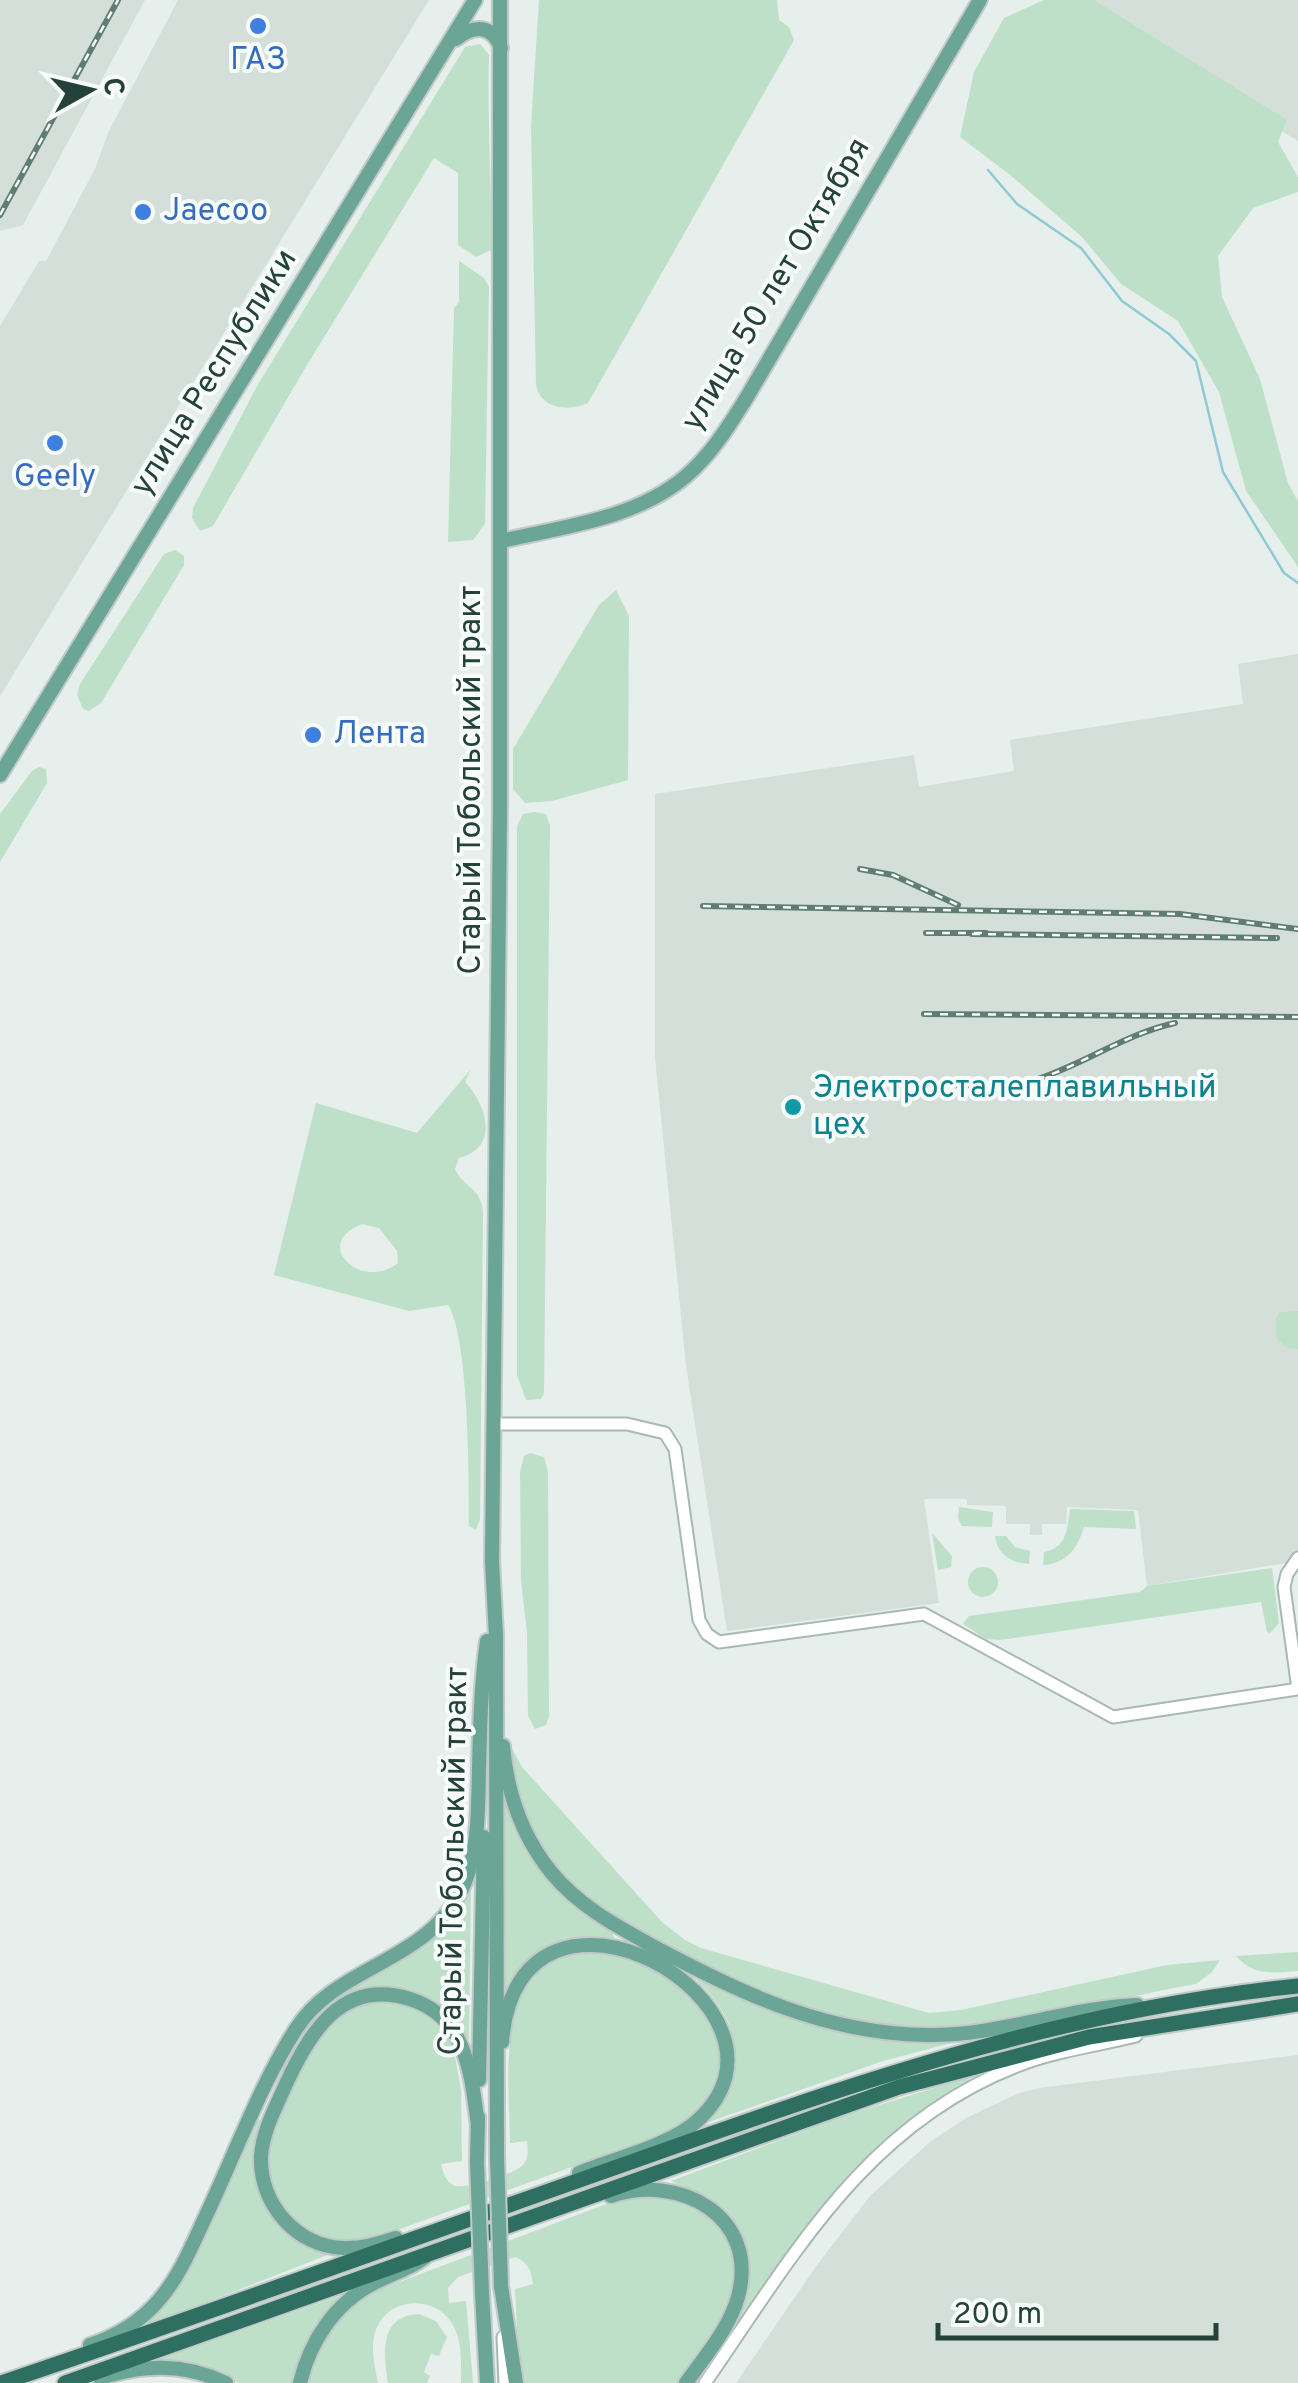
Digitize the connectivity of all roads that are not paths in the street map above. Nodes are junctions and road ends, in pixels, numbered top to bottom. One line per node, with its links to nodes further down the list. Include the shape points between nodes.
1 (475, 0): 4 (main road, улица Республики)
2 (500, 0): 5 (main road, Старый Тобольский тракт)
3 (980, 0): 6 (main road, улица 50 лет Октября, via 747,397 702,460 679,482 626,510)
4 (448, 46): 5 (main road, via 481,28 492,32); 7 (main road, улица Республики)
5 (502, 50): 6 (main road, Старый Тобольский тракт)
6 (501, 540): 8 (main road, Старый Тобольский тракт)
7 (0, 775)
8 (493, 1424): 9 (street, via 628,1424 665,1433 675,1450 699,1620 719,1642 924,1614 1114,1718 1298,1690 1284,1587); 10 (main road, Старый Тобольский тракт)
9 (1298, 1558)
10 (491, 1638): 12 (main road, via 504,1760 523,1827 557,1880 631,1934 774,2006 872,2031 988,2031 1118,2006); 15 (main road, Старый Тобольский тракт); 16 (main road, Старый Тобольский тракт); 23 (main road, via 481,1682 475,1843 448,1913 410,1947 328,1995 298,2026 182,2267 151,2308 111,2337)
11 (1298, 1986): 12 (highway)
12 (1178, 2003): 17 (highway, via 910,2066)
13 (1298, 2004): 14 (highway)
14 (1186, 2020): 18 (highway, via 899,2086); 31 (street, via 1021,2064 918,2120 825,2212)
15 (478, 2125): 19 (main road, via 464,2048 441,2016 418,2002 380,1995 354,2000 323,2020 303,2050 263,2142 262,2172 273,2205 292,2227 324,2245 348,2248); 22 (main road, Старый Тобольский тракт, bridge)
16 (496, 2128): 17 (main road, via 508,2003 526,1971 548,1954 583,1944 616,1948 682,1980 709,2004 727,2057 707,2111 680,2133); 21 (main road, Старый Тобольский тракт, bridge)
17 (543, 2193): 19 (highway)
18 (543, 2214): 20 (highway); 30 (main road, via 648,2188 688,2195 719,2216 738,2253 738,2296)
19 (423, 2236): 23 (highway)
20 (429, 2254): 24 (highway); 27 (main road, via 340,2309 316,2341)
21 (501, 2290): 28 (street); 29 (main road, Старый Тобольский тракт)
22 (487, 2381)
23 (0, 2382)
24 (65, 2383)
25 (85, 2383): 26 (main road, via 156,2366)
26 (226, 2383)
27 (300, 2383)
28 (506, 2383)
29 (516, 2383)
30 (686, 2383)
31 (706, 2383)

